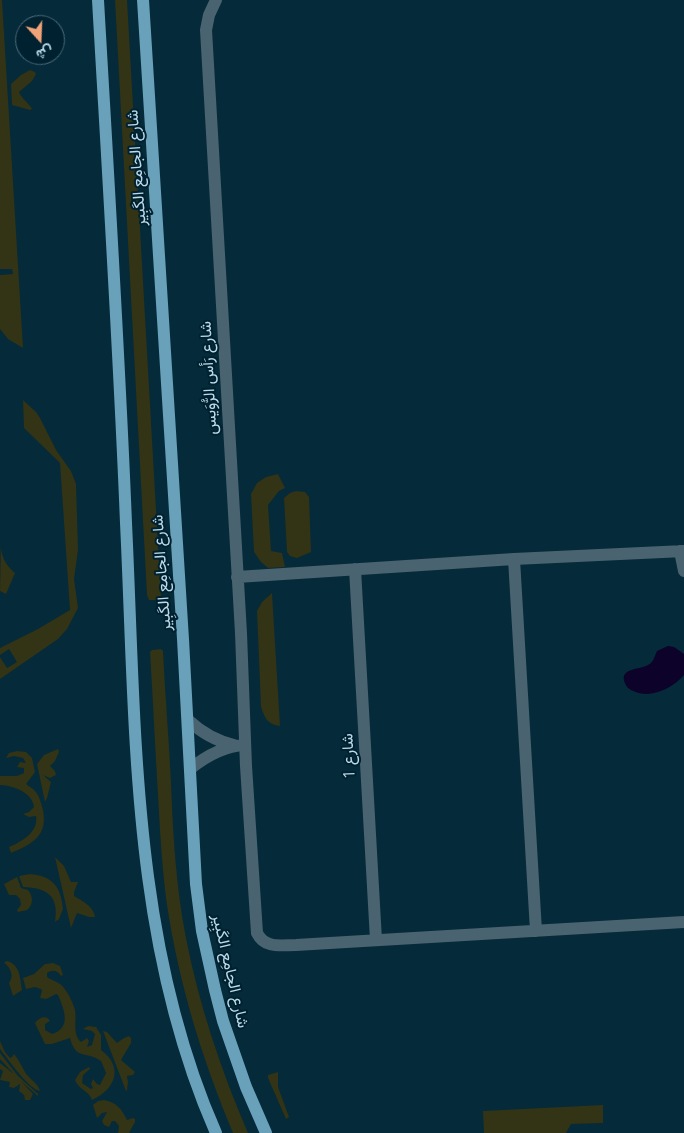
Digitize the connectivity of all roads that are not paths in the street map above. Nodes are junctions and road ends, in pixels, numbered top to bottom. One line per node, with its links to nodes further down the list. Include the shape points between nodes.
1 (98, 0): 15 (main road, شارع الجامِع الكَبِير, via 138,780 148,882 170,1002 188,1061)
2 (143, 0): 9 (main road, شارع الجامِع الكَبِير)
3 (216, 0): 8 (street, شارع رَأس الرُّوَيس, via 206,30)
4 (682, 551): 5 (street); 7 (street)
5 (514, 559): 6 (street); 13 (street)
6 (355, 569): 8 (street); 14 (street, شارع 1)
7 (684, 571)
8 (237, 577): 10 (street, شارع رَأس الرُّوَيس)
9 (188, 720): 10 (street, via 208,736); 11 (main road, شارع الجامِع الكَبِير)
10 (240, 745): 11 (street, via 208,756); 14 (street, شارع رَأس الرُّوَيس, via 256,929 260,938 271,946)
11 (190, 769): 16 (main road, شارع الجامِع الكَبِير, via 196,884 202,930 234,1056)
12 (684, 922): 13 (street, شارع رَأس الرُّوَيس)
13 (536, 931): 14 (street, شارع رَأس الرُّوَيس)
14 (376, 940)
15 (216, 1133)
16 (266, 1133)

